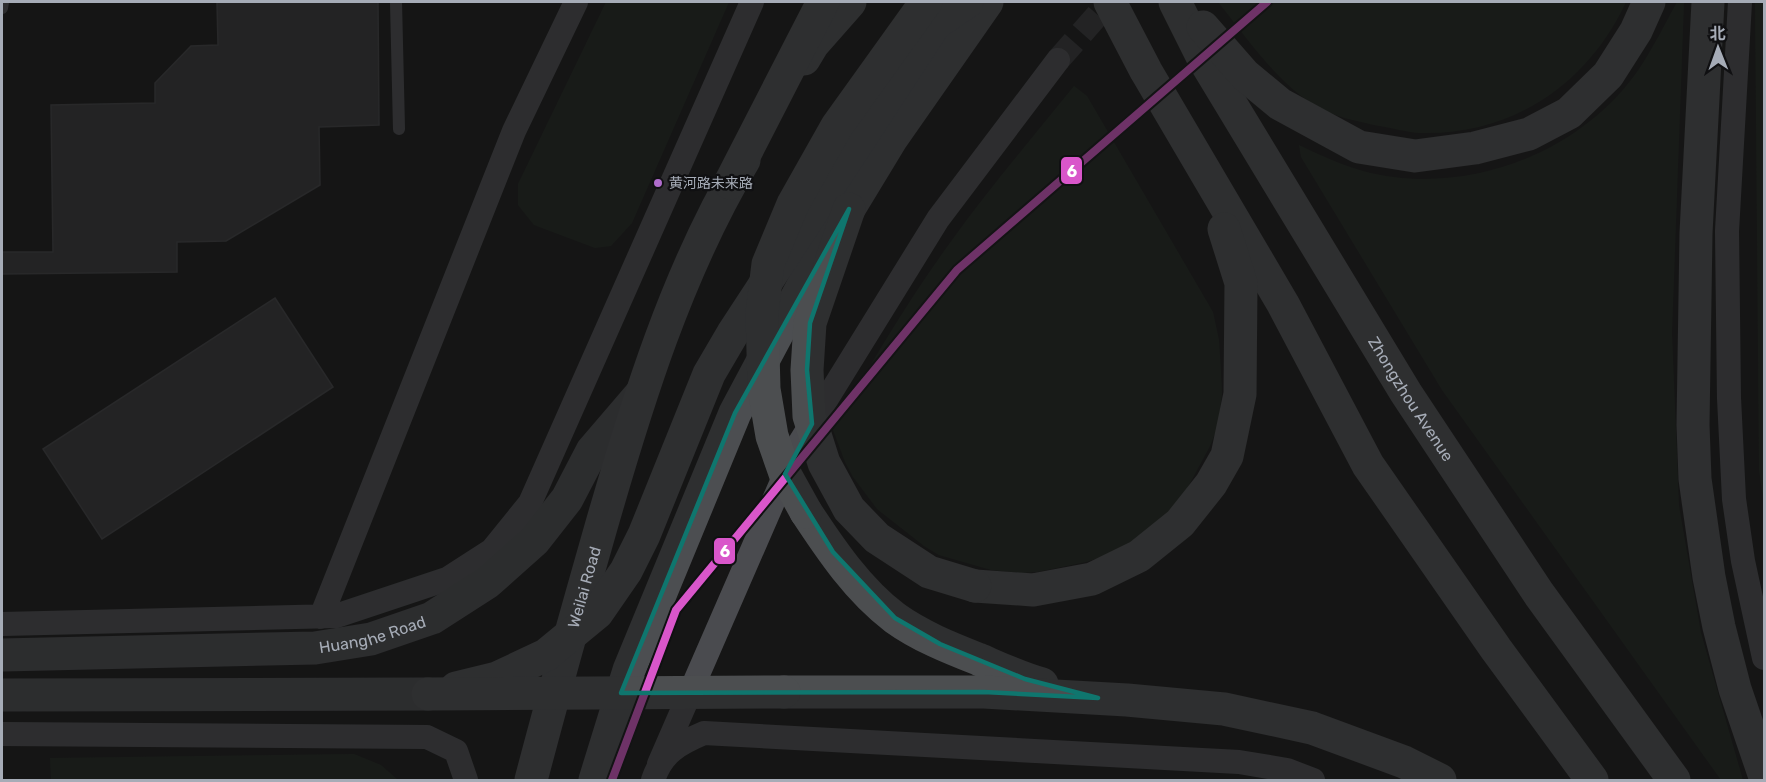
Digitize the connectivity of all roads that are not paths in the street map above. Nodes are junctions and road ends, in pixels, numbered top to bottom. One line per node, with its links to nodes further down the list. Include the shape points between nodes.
1 (3, 2): 16 (lane)
2 (396, 2): 18 (lane)
3 (576, 2): 23 (street, via 514,132)
4 (752, 2): 23 (street, via 530,503 492,550 447,579 336,616)
5 (823, 2): 20 (highway)
6 (850, 2): 20 (main road, Weilai Road, via 813,44)
7 (926, 2): 29 (highway, bridge, via 837,126 793,204 768,264 762,313 764,389 772,436 786,476 833,552 895,618 940,644 1025,679)
8 (967, 2): 27 (main road, bridge, via 935,24 733,333 709,374 644,535 597,614 546,655 517,669 497,678)
9 (987, 2): 21 (main road, via 892,138)
10 (1110, 2): 19 (highway)
11 (1175, 2): 39 (highway, Zhongzhou Avenue, via 1203,58 1406,393 1539,594)
12 (1182, 2): 13 (highway, via 1245,75 1280,104 1359,147 1415,156 1475,148 1529,134 1569,113 1608,75 1636,31)
13 (1648, 2)
14 (1708, 2): 32 (highway, via 1696,233 1695,479 1719,627)
15 (1740, 2): 26 (street, via 1728,231 1729,398 1743,561)
16 (2, 8)
17 (1058, 60): 31 (street, via 938,219 797,447)
18 (399, 129)
19 (1209, 178): 21 (highway, bridge, via 1241,283 1240,394 1227,456 1180,523 1139,556 1092,579 1033,590 975,586 929,572 877,538 849,509 824,463 809,416 810,323); 38 (highway, via 1283,304 1368,465)
20 (730, 183): 22 (main road, Weilai Road, via 690,265)
21 (849, 209): 35 (main road, bridge, via 807,278 735,413 628,670)
22 (640, 395): 25 (main road, Huanghe Road, via 592,450 567,499 534,541 488,582 432,618 371,639 315,648); 34 (main road, Weilai Road)
23 (321, 617): 24 (street)
24 (2, 624)
25 (2, 655)
26 (1764, 658)
27 (428, 694): 28 (main road); 29 (highway, bridge, via 984,692)
28 (2, 695)
29 (1098, 698): 37 (highway, via 1224,709 1312,728 1404,762)
30 (2, 734): 33 (street, via 427,737 456,751)
31 (656, 772): 36 (street, via 681,742 704,733 1239,762 1287,770)
32 (1764, 774)
33 (466, 780)
34 (531, 780)
35 (595, 780)
36 (1313, 780)
37 (1440, 780)
38 (1592, 780)
39 (1674, 780)

